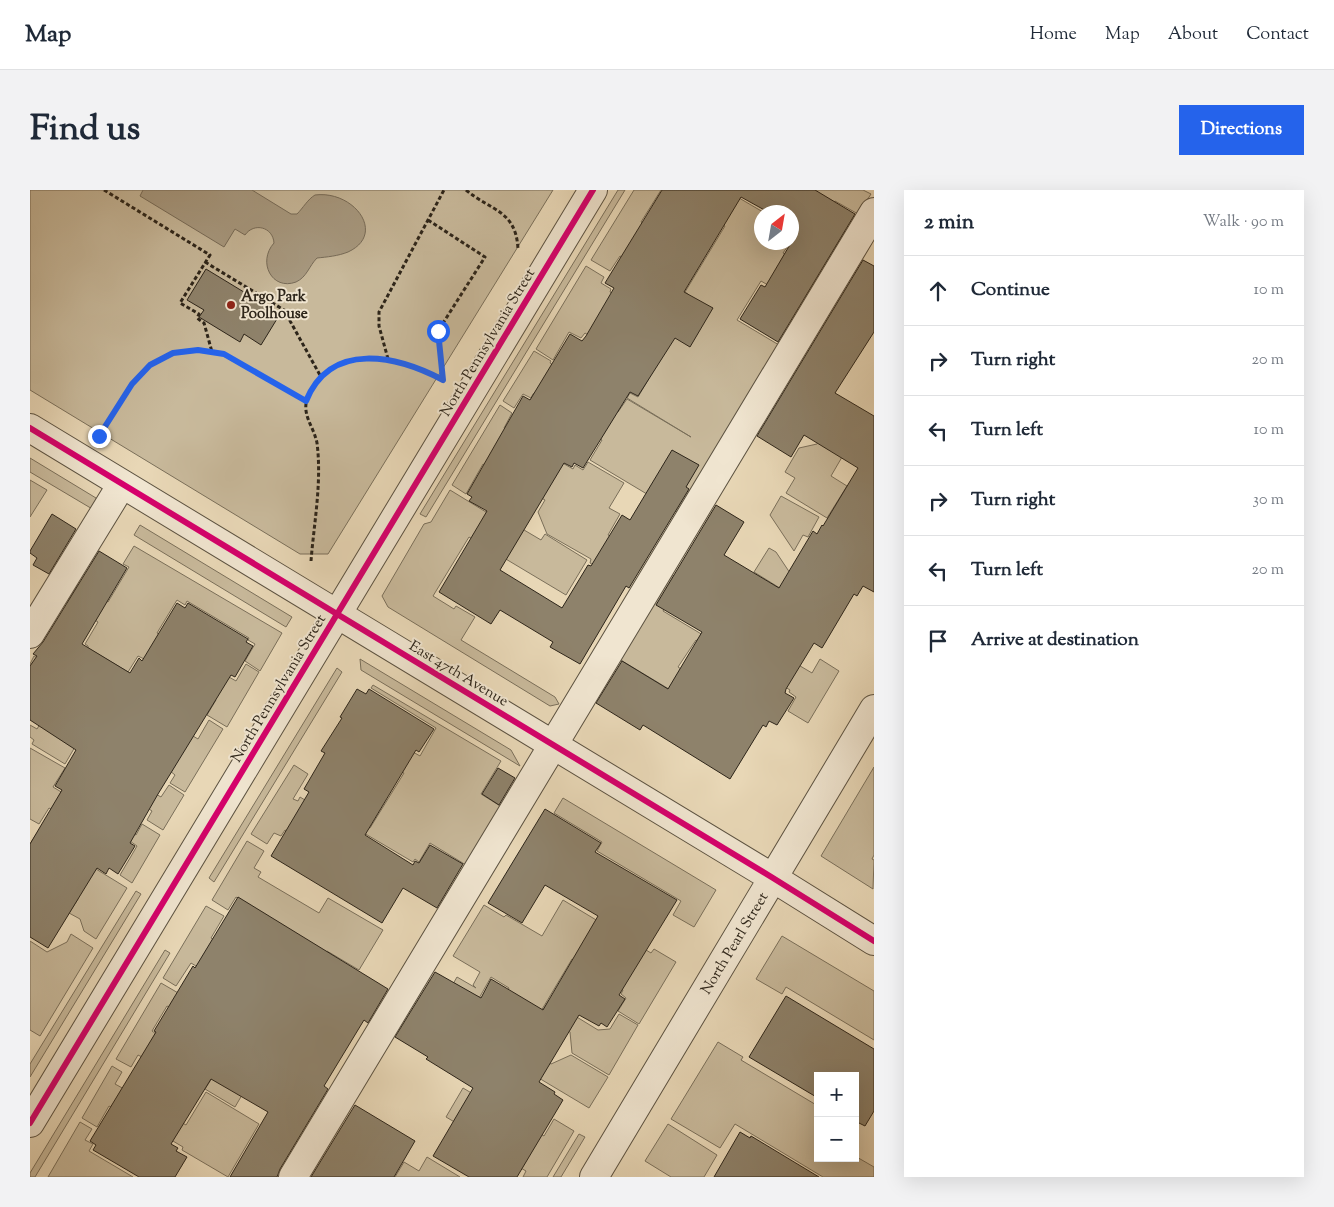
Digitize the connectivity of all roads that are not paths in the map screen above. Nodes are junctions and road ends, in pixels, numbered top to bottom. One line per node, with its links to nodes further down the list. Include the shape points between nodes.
1 (593, 190): 5 (street, North Pennsylvania Street)
2 (874, 212): 8 (street)
3 (30, 428): 4 (street, East 47th Avenue)
4 (122, 484): 5 (street, East 47th Avenue); 6 (street)
5 (337, 614): 8 (street, East 47th Avenue); 11 (street, North Pennsylvania Street)
6 (30, 634)
7 (874, 709): 9 (street, North Pearl Street)
8 (553, 745): 9 (street, East 47th Avenue); 12 (street)
9 (773, 878): 10 (street, East 47th Avenue); 13 (street, North Pearl Street)
10 (874, 941)
11 (30, 1123)
12 (293, 1177)
13 (594, 1177)

